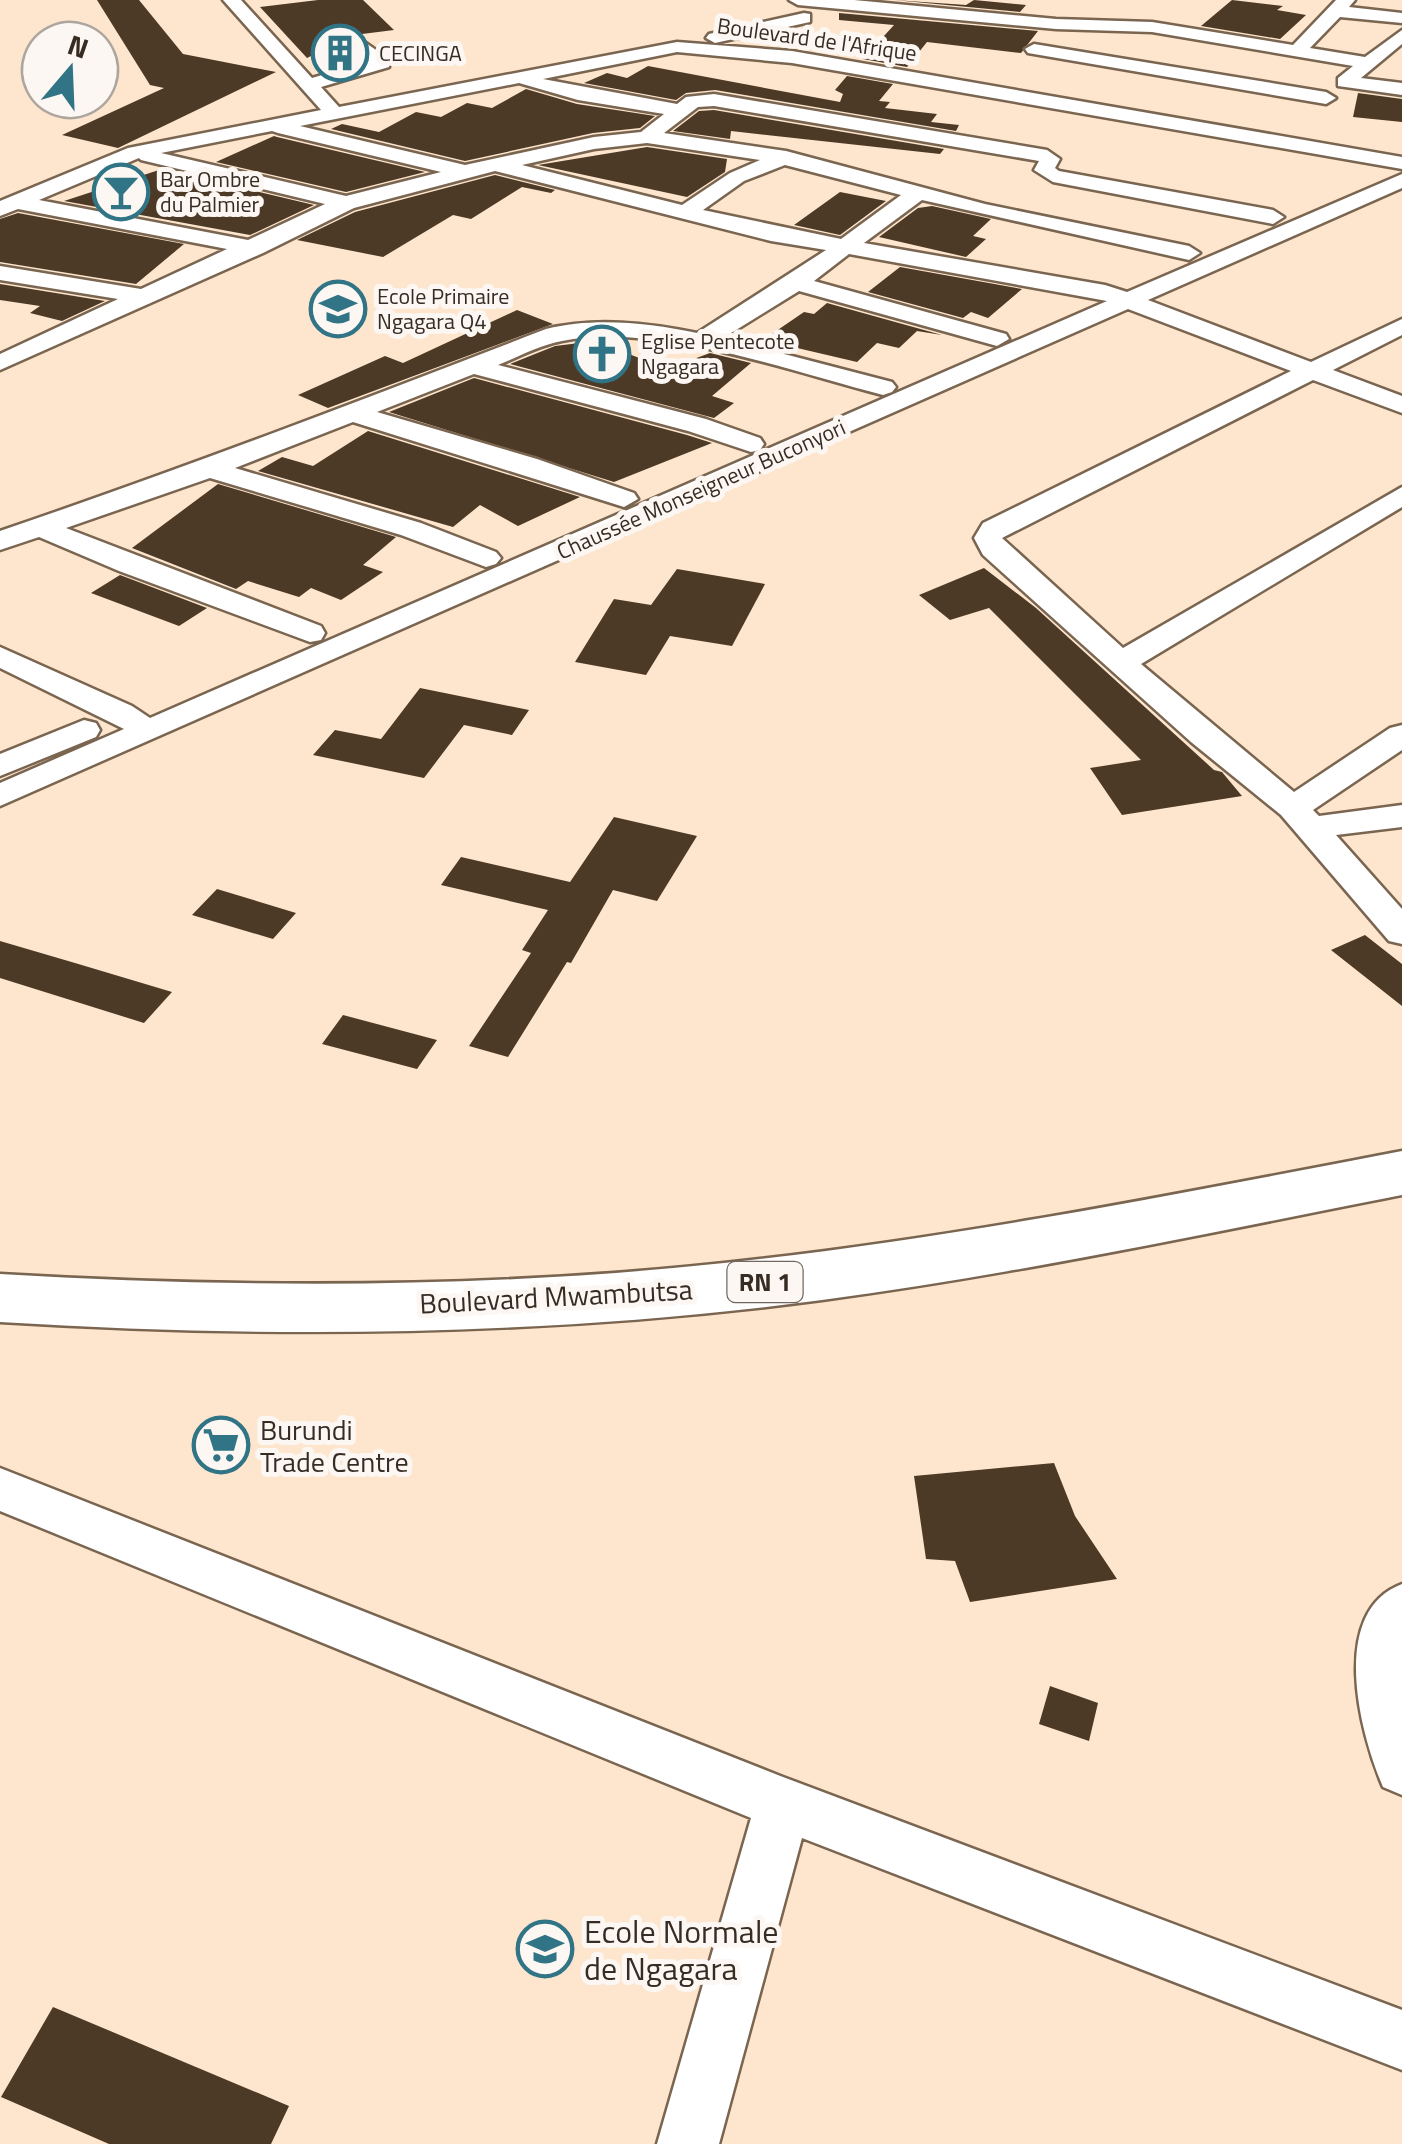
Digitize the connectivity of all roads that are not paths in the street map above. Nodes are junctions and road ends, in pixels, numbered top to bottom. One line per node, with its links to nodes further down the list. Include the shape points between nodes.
1 (232, 0): 16 (street)
2 (776, 0): 5 (street)
3 (1042, 0): 7 (street, via 1057,14)
4 (1341, 5): 6 (street); 12 (street)
5 (808, 15): 7 (street); 10 (street)
6 (1402, 18)
7 (1056, 24): 12 (street, via 1152,27); 19 (street, via 1028,54 1128,62)
8 (1402, 35): 13 (street)
9 (362, 46): 16 (street, via 382,63)
10 (677, 47): 14 (street, Boulevard de l'Afrique); 18 (street, Boulevard de l'Afrique, via 750,51)
11 (853, 48): 18 (street)
12 (1297, 51): 13 (street)
13 (1384, 56): 15 (street)
14 (515, 76): 20 (street); 21 (street, Boulevard de l'Afrique)
15 (1346, 82): 17 (street); 19 (street)
16 (308, 85): 21 (street)
17 (1402, 88)
18 (902, 91): 23 (street); 25 (street, Boulevard de l'Afrique, via 991,84)
19 (1326, 98): 25 (street)
20 (677, 110): 23 (street, via 714,100); 24 (street)
21 (333, 112): 22 (street, Boulevard de l'Afrique)
22 (270, 125): 26 (street, Boulevard de l'Afrique); 30 (street)
23 (871, 126): 27 (street); 35 (street, via 1047,156 1044,170 1053,176)
24 (647, 137): 27 (street); 28 (street)
25 (1275, 140): 29 (street, Boulevard de l'Afrique)
26 (136, 152): 32 (street); 33 (street, Boulevard de l'Afrique)
27 (782, 158): 31 (street); 34 (street, via 737,177)
28 (494, 164): 30 (street); 34 (street)
29 (1402, 167): 35 (street, Chaussée Monseigneur Buconyori); 41 (street, Chaussée Monseigneur Buconyori)
30 (465, 171): 32 (street)
31 (918, 193): 36 (street); 38 (street)
32 (346, 203): 37 (street)
33 (7, 205): 37 (street)
34 (684, 214): 36 (street)
35 (1273, 217): 38 (street, Chaussée Monseigneur Buconyori)
36 (844, 246): 40 (street); 41 (street)
37 (255, 248): 42 (street)
38 (1189, 253): 41 (street, Chaussée Monseigneur Buconyori)
39 (0, 273): 42 (street)
40 (796, 283): 44 (street); 46 (street)
41 (1116, 296): 44 (street, Chaussée Monseigneur Buconyori); 50 (street); 65 (street, Chaussée Monseigneur Buconyori)
42 (147, 297): 47 (street)
43 (1402, 326): 50 (street)
44 (997, 338): 51 (street, Chaussée Monseigneur Buconyori)
45 (0, 342): 47 (street)
46 (700, 342): 49 (street, via 580,330); 51 (street)
47 (30, 348): 48 (street)
48 (0, 363)
49 (476, 367): 53 (street); 54 (street)
50 (1312, 370): 52 (street); 63 (street, via 993,529 993,549)
51 (883, 387): 54 (street, Chaussée Monseigneur Buconyori)
52 (1402, 405)
53 (355, 414): 55 (street); 57 (street)
54 (751, 444): 57 (street, Chaussée Monseigneur Buconyori)
55 (208, 468): 58 (street); 60 (street)
56 (1402, 495): 63 (street)
57 (624, 499): 60 (street, Chaussée Monseigneur Buconyori)
58 (38, 526): 59 (street); 61 (street)
59 (0, 541)
60 (486, 558): 61 (street, Chaussée Monseigneur Buconyori)
61 (310, 633): 64 (street, Chaussée Monseigneur Buconyori)
62 (0, 656): 64 (street)
63 (1124, 661): 70 (street)
64 (121, 714): 65 (street); 67 (street, Chaussée Monseigneur Buconyori)
65 (148, 731): 68 (street, Chaussée Monseigneur Buconyori)
66 (1402, 735): 70 (street)
67 (0, 766)
68 (0, 796)
69 (1402, 816): 70 (street)
70 (1302, 818): 71 (street)
71 (1402, 932)
72 (1402, 1174): 73 (highway, Boulevard Mwambutsa / RN 1, via 822,1276 610,1298 121,1307)
73 (0, 1298)
74 (0, 1489): 77 (street)
75 (1402, 1607): 76 (street, via 1381,1636)
76 (1402, 1768)
77 (783, 1804): 78 (street); 79 (street)
78 (1402, 2040)
79 (688, 2144)

